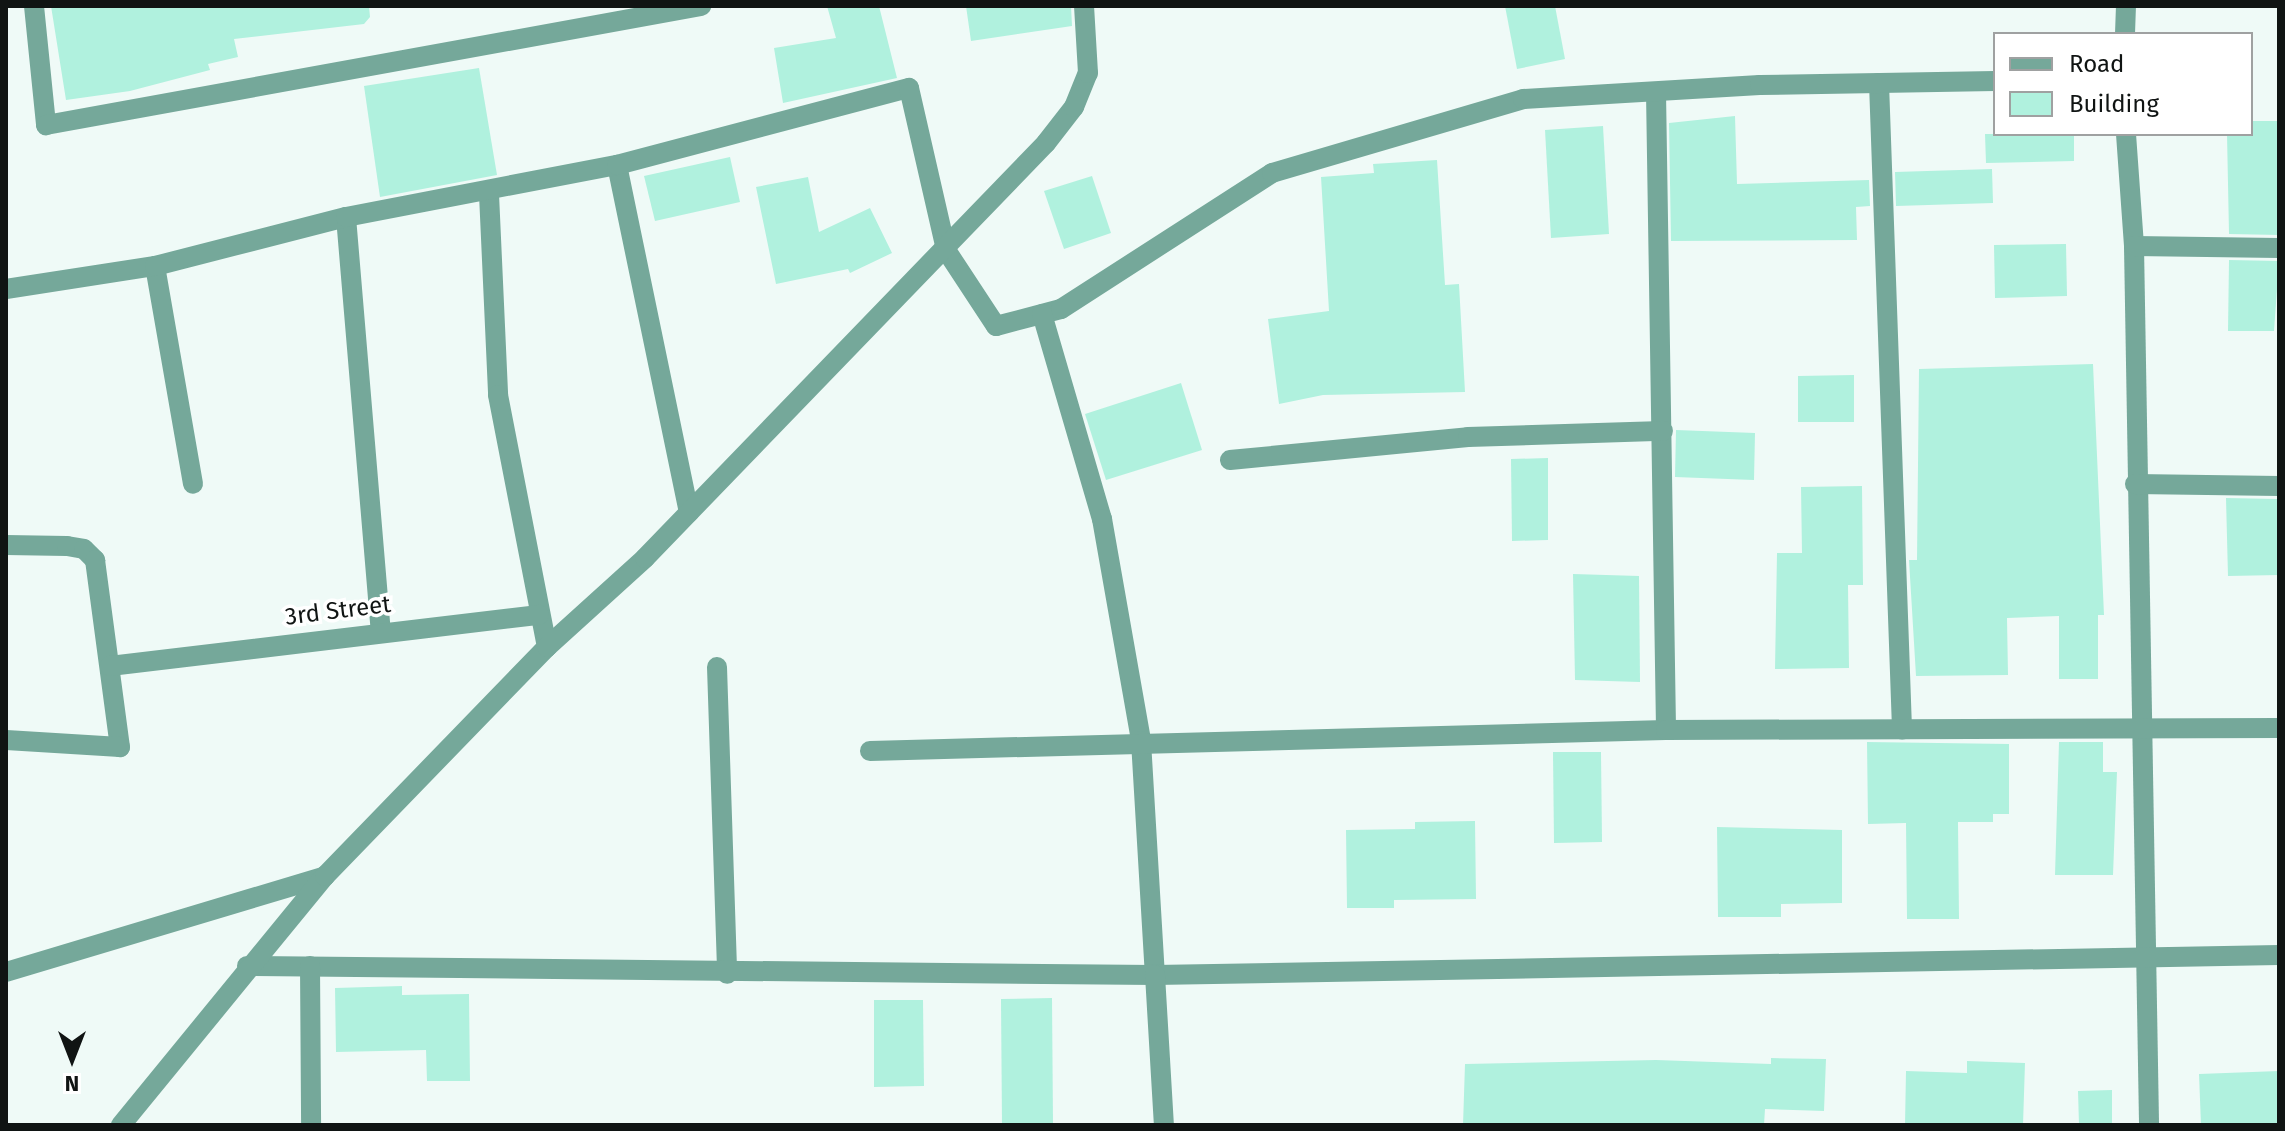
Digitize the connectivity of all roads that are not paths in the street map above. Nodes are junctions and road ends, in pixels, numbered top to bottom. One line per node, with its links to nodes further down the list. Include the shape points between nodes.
1 (34, 6): 2 (street, via 46,125)
2 (701, 6)
3 (1084, 6): 15 (street, via 1088,73 1074,107)
4 (2126, 6): 5 (street)
5 (2125, 32)
6 (1993, 81): 7 (street)
7 (1879, 83): 8 (street); 33 (street)
8 (1656, 92): 18 (street, via 1523,99 1272,173 1061,309); 19 (street)
9 (2126, 136): 13 (street)
10 (617, 165): 11 (street); 15 (street, via 909,88); 24 (street)
11 (489, 194): 12 (street); 26 (street, via 498,395)
12 (346, 217): 16 (street); 27 (street)
13 (2134, 246): 14 (street); 22 (street)
14 (2279, 248)
15 (946, 250): 18 (street, via 996,326); 24 (street)
16 (155, 266): 17 (street); 21 (street)
17 (6, 289)
18 (1042, 314): 36 (street, via 1102,519)
19 (1663, 431): 20 (street, via 1468,437); 32 (street)
20 (1230, 460)
21 (193, 484)
22 (2135, 484): 23 (street); 34 (street)
23 (2279, 486)
24 (689, 513): 28 (street)
25 (6, 545): 29 (street, via 67,546 84,549 95,560)
26 (539, 615): 27 (street, 3rd Street); 28 (street)
27 (381, 632): 29 (street, 3rd Street)
28 (547, 647): 38 (street)
29 (110, 666): 35 (street, via 120,747)
30 (717, 667): 44 (street)
31 (2279, 728): 34 (street)
32 (1666, 730): 33 (street); 36 (street)
33 (1902, 730): 34 (street)
34 (2143, 730): 40 (street)
35 (6, 740)
36 (1141, 741): 37 (street); 45 (street)
37 (870, 751)
38 (325, 876): 41 (street); 43 (street)
39 (2279, 955): 40 (street)
40 (2148, 957): 45 (street); 49 (street)
41 (247, 966): 42 (street); 46 (street)
42 (310, 966): 44 (street); 47 (street)
43 (6, 972)
44 (727, 974): 45 (street)
45 (1155, 975): 48 (street)
46 (121, 1125)
47 (311, 1125)
48 (1164, 1125)
49 (2149, 1125)

